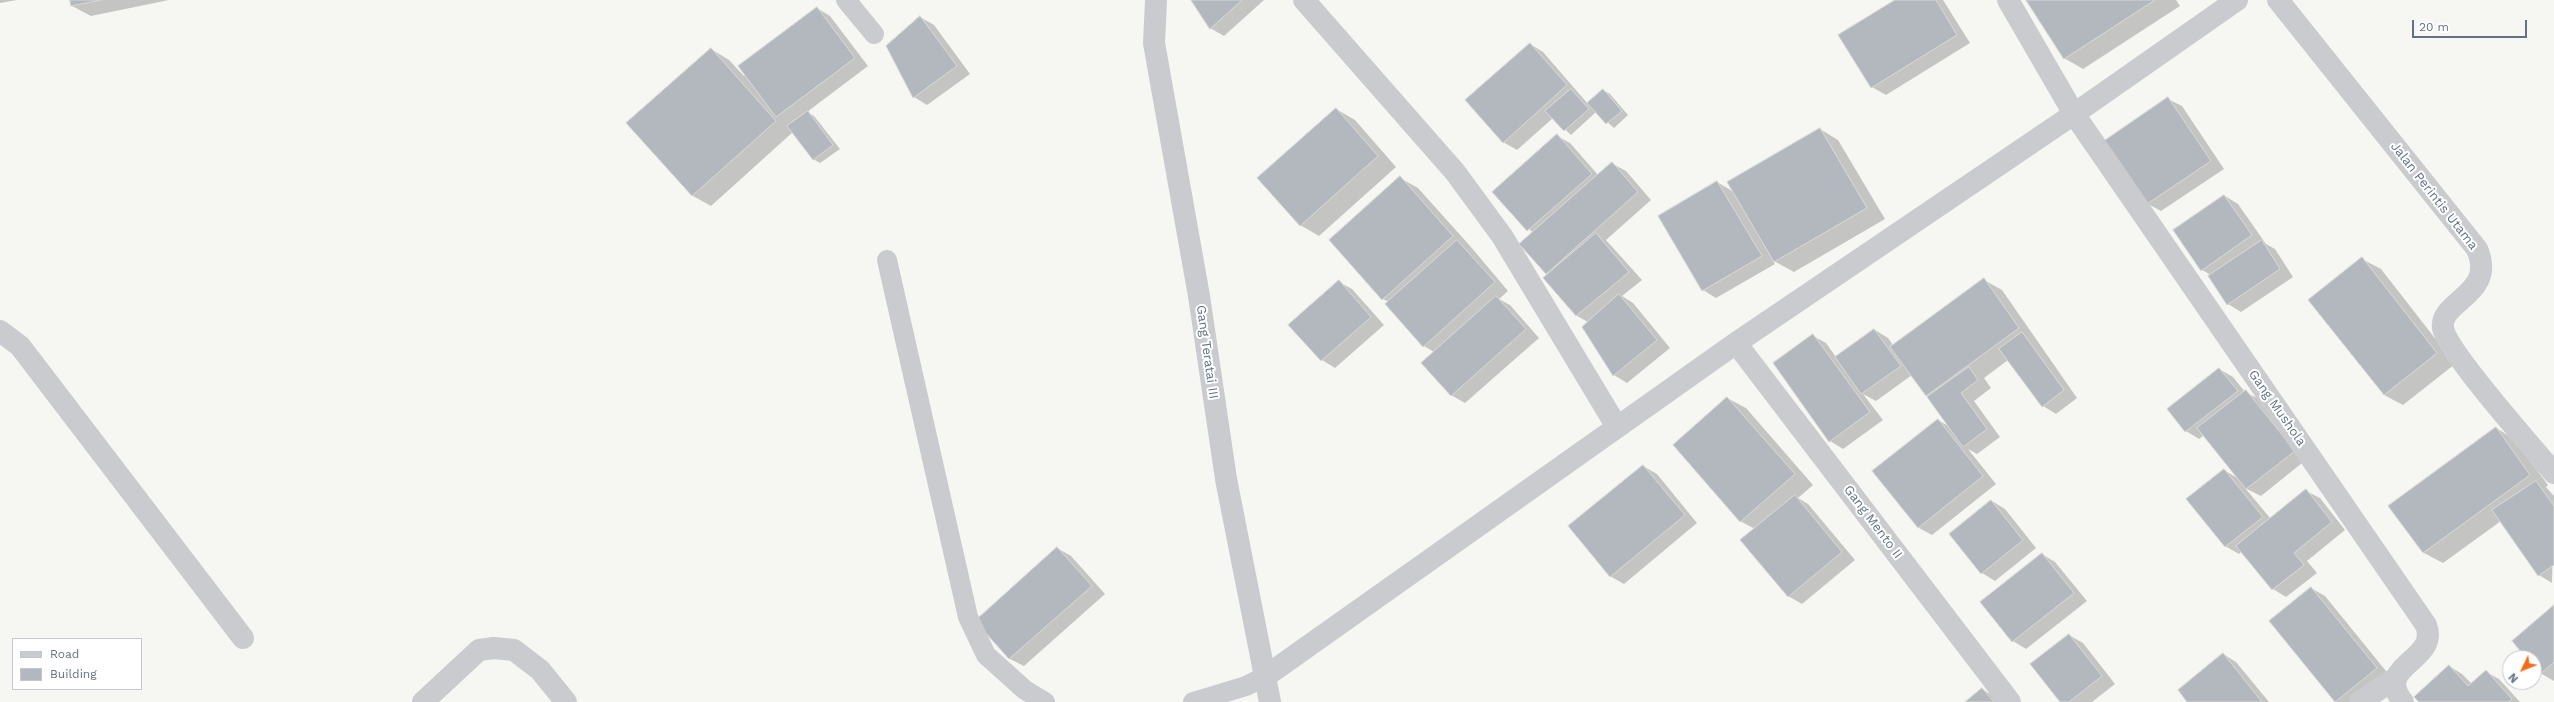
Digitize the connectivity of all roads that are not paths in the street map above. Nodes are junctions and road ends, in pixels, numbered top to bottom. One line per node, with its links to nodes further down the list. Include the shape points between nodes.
1 (846, 0): 7 (lane)
2 (1156, 0): 15 (street, Gang Teratai III, via 1154,43 1199,296 1226,479)
3 (1304, 0): 12 (street, via 1459,178 1502,236)
4 (2008, 0): 8 (street, Gang Mushola)
5 (2237, 0): 8 (street)
6 (2278, 0): 13 (street, Jalan Perintis Utama, via 2477,248 2482,261 2481,276 2470,292 2448,312 2443,326 2446,338)
7 (874, 34)
8 (2074, 114): 11 (street); 16 (street, Gang Mushola, via 2426,625 2429,632 2426,646)
9 (887, 260): 19 (lane, via 968,618 986,655 1025,690)
10 (0, 331): 14 (street, via 20,346)
11 (1736, 343): 12 (street); 22 (street, Gang Mento II)
12 (1616, 427): 15 (street, via 1350,619)
13 (2554, 473)
14 (243, 638)
15 (1266, 676): 20 (lane, via 1246,686); 21 (street, Gang Teratai III)
16 (2396, 678): 23 (street, Gang Mushola); 24 (street, via 2394,686)
17 (423, 702): 18 (street, via 479,650 494,648 514,650 540,670)
18 (566, 702)
19 (1045, 702)
20 (1193, 702)
21 (1270, 702)
22 (2010, 702)
23 (2360, 702)
24 (2403, 702)

